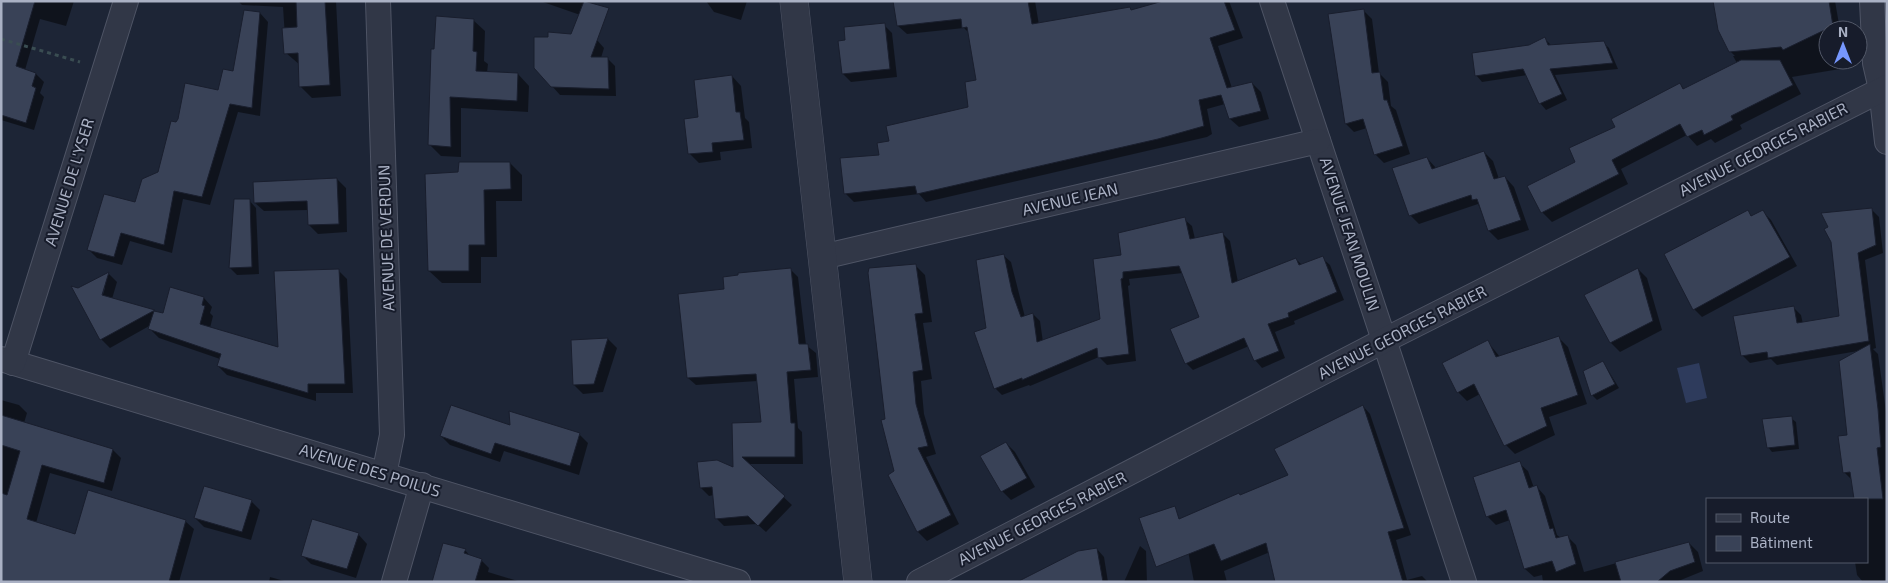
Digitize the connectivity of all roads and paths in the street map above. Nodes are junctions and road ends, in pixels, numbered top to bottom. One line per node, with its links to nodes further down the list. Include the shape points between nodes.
1 (126, 1): 7 (street, AVENUE DE L'YSER)
2 (378, 1): 14 (street, AVENUE DE VERDUN, via 392,435)
3 (794, 1): 11 (street)
4 (1272, 1): 9 (street, AVENUE JEAN MOULIN)
5 (1872, 1): 8 (street, via 1875,63)
6 (1, 39): 7 (path)
7 (104, 69): 13 (street, AVENUE DE L'YSER)
8 (1884, 88): 10 (street); 12 (street, AVENUE GEORGES RABIER)
9 (1318, 140): 11 (street, AVENUE JEAN); 12 (street, AVENUE JEAN MOULIN)
10 (1887, 142)
11 (822, 257): 18 (street)
12 (1385, 340): 19 (street, AVENUE GEORGES RABIER); 20 (street, AVENUE JEAN MOULIN)
13 (7, 361): 14 (street, AVENUE DES POILUS)
14 (384, 475): 15 (street, AVENUE DES POILUS)
15 (422, 485): 16 (street); 17 (street, AVENUE DES POILUS)
16 (394, 582)
17 (738, 582)
18 (858, 582)
19 (919, 582)
20 (1464, 582)

